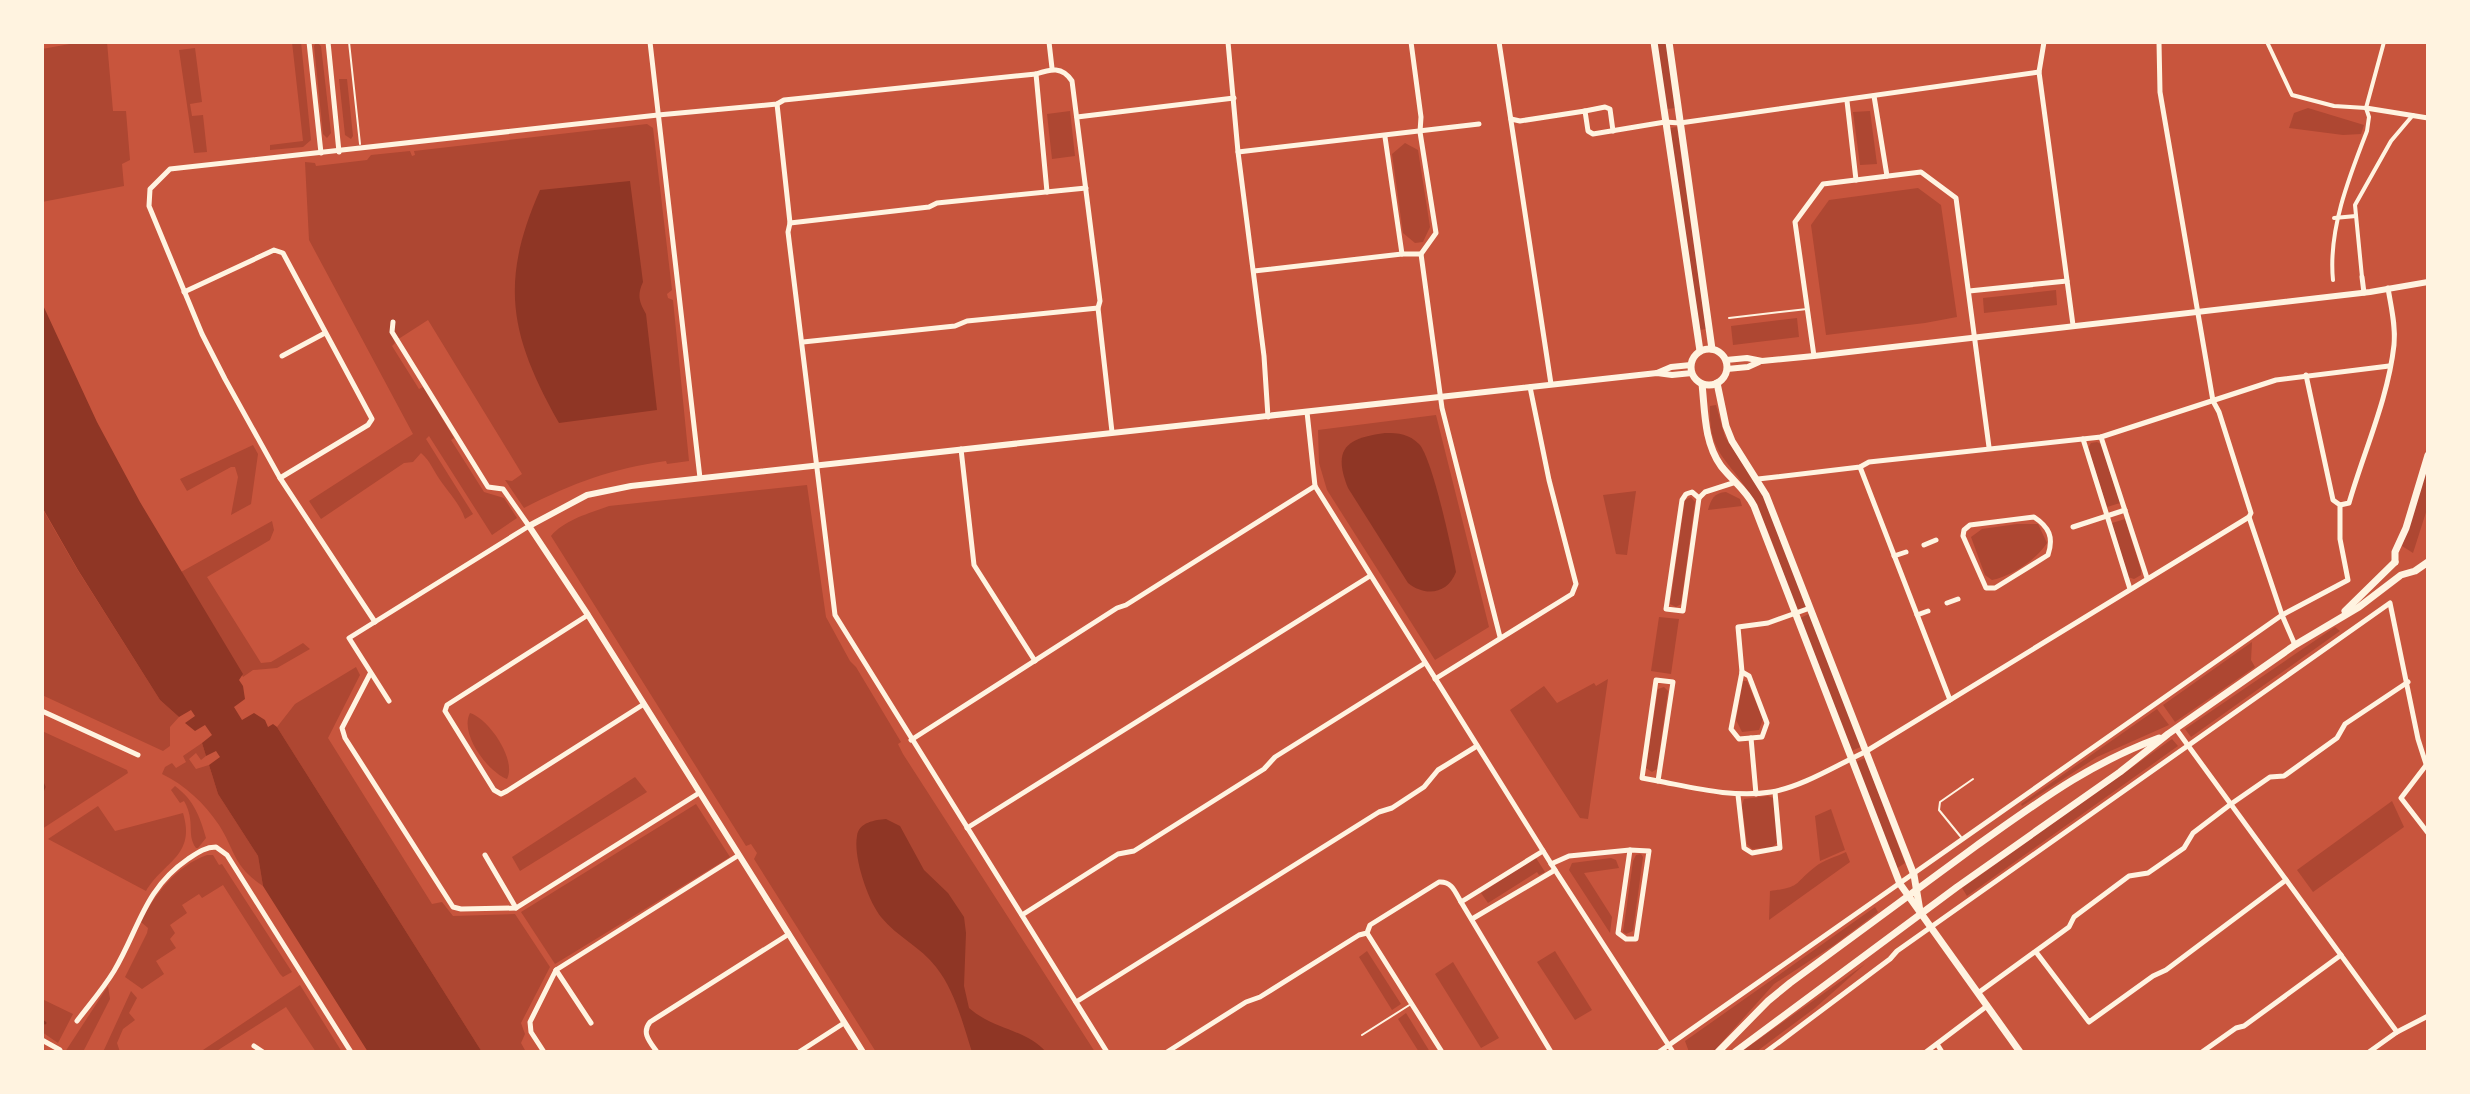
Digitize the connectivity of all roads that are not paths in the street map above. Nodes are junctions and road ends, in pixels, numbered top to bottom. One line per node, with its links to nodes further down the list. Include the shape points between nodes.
1 (309, 42): 38 (street)
2 (328, 42): 36 (street)
3 (349, 42): 35 (lane)
4 (650, 42): 24 (street)
5 (1049, 42): 15 (street)
6 (1228, 42): 19 (street)
7 (1411, 42): 33 (street)
8 (1499, 42): 28 (street)
9 (1654, 42): 29 (main road)
10 (1669, 42): 30 (main road)
11 (2044, 42): 16 (street)
12 (2159, 42): 59 (street, via 2160,92)
13 (2267, 42): 22 (street, via 2292,95)
14 (2384, 42): 22 (street)
15 (1052, 68): 17 (street); 26 (street, via 1066,72 1072,81)
16 (2039, 72): 18 (street); 51 (street)
17 (1036, 74): 21 (street); 42 (street)
18 (1874, 96): 20 (street); 39 (street)
19 (1234, 98): 26 (street); 37 (street)
20 (1847, 101): 30 (street); 40 (street)
21 (777, 104): 24 (street); 45 (street)
22 (2366, 108): 25 (street); 44 (street, via 2367,131)
23 (1585, 111): 28 (street); 32 (street, via 1588,131); 32 (street, via 1610,109)
24 (658, 115): 35 (street); 91 (street)
25 (2413, 115): 27 (street); 43 (street, via 2383,154 2355,205)
26 (1077, 117): 41 (street)
27 (2428, 118)
28 (1511, 119): 75 (street)
29 (1665, 122): 30 (street); 32 (street); 67 (main road)
30 (1680, 123): 66 (main road)
31 (1479, 124): 33 (street)
32 (1613, 131)
33 (1420, 132): 34 (street); 47 (street, via 1436,233)
34 (1385, 137): 37 (street); 46 (street)
35 (360, 150): 36 (street)
36 (339, 152): 38 (street)
37 (1238, 152): 48 (street)
38 (321, 153): 55 (street, via 170,169 157,180 150,189 149,206)
39 (1887, 176): 40 (street); 54 (street, via 1921,172 1956,198)
40 (1856, 180): 58 (street, via 1823,184 1795,222)
41 (1086, 188): 42 (street); 57 (street)
42 (1047, 192): 45 (street)
43 (2356, 216): 44 (street); 50 (street)
44 (2336, 218): 49 (street)
45 (790, 223): 65 (street)
46 (1402, 254): 47 (street); 48 (street)
47 (1421, 254): 78 (street)
48 (1254, 271): 81 (street)
49 (2333, 280)
50 (2362, 280): 56 (street)
51 (2067, 281): 54 (street); 62 (street)
52 (2428, 282): 53 (street)
53 (2388, 288): 56 (street); 71 (street, via 2394,326)
54 (1969, 291): 64 (street)
55 (184, 292): 63 (street, via 279,250); 90 (street)
56 (2364, 293): 59 (street)
57 (1098, 308): 65 (street); 82 (street)
58 (1808, 309): 60 (lane); 69 (street)
59 (2197, 312): 62 (street); 79 (street)
60 (1729, 318)
61 (393, 322): 100 (street, via 392,332 488,487 503,489)
62 (2073, 325): 64 (street)
63 (325, 333): 68 (street); 90 (street, via 372,419)
64 (1974, 336): 69 (street); 85 (street)
65 (803, 342): 88 (street)
66 (1712, 349): 67 (main road); 70 (main road, via 1721,353)
67 (1700, 351): 72 (main road)
68 (282, 356)
69 (1814, 356): 70 (street, via 1747,358)
70 (1726, 365): 74 (main road)
71 (2389, 366): 73 (street); 96 (street, via 2349,503)
72 (1691, 369): 75 (street); 76 (main road)
73 (2306, 375): 79 (street); 96 (street, via 2333,500)
74 (1717, 383): 76 (main road); 92 (main road, via 1732,441)
75 (1551, 384): 77 (street)
76 (1702, 384): 93 (main road, via 1710,443)
77 (1530, 387): 78 (street); 126 (street, via 1576,584 1572,594)
78 (1440, 396): 80 (street); 126 (street)
79 (2213, 401): 83 (street); 99 (street)
80 (1307, 412): 81 (street); 94 (street)
81 (1268, 417): 82 (street)
82 (1112, 432): 86 (street)
83 (2101, 437): 84 (street); 97 (street)
84 (2083, 439): 85 (street); 98 (street)
85 (1989, 447): 89 (street)
86 (961, 449): 88 (street); 128 (street, via 974,565)
87 (2428, 455): 108 (main road)
88 (816, 465): 91 (street); 140 (street, via 835,615)
89 (1860, 467): 92 (street); 107 (street)
90 (280, 478): 125 (street)
91 (700, 478): 100 (street, via 587,495)
92 (1758, 479): 118 (main road)
93 (1737, 482): 95 (street); 120 (main road, via 1754,506)
94 (1315, 486): 111 (street); 128 (street)
95 (1699, 498): 95 (street, via 1692,492 1682,500 1666,609 1683,611)
96 (2340, 505): 123 (street, via 2348,580)
97 (2125, 510): 98 (street); 112 (street)
98 (2106, 516): 101 (street); 114 (street)
99 (2249, 517): 112 (street); 123 (street)
100 (529, 526): 121 (street); 125 (street)
101 (2073, 527)
102 (1964, 530): 103 (street); 113 (street); 113 (street, via 2034,517 2053,534 2048,555 1995,588)
103 (1957, 532)
104 (1936, 540): 105 (street)
105 (1924, 545)
106 (1906, 552): 107 (street)
107 (1894, 556): 122 (street)
108 (2395, 562): 110 (main road); 124 (main road)
109 (2428, 562): 110 (main road)
110 (2407, 572): 124 (main road)
111 (1370, 576): 129 (street); 154 (street)
112 (2147, 578): 114 (street)
113 (1986, 588): 115 (street)
114 (2130, 589): 134 (street)
115 (1978, 591)
116 (1958, 599): 117 (street)
117 (1947, 603)
118 (1810, 608): 120 (street); 143 (main road)
119 (1928, 611): 122 (street)
120 (1795, 614): 130 (street, via 1738,627); 145 (main road)
121 (588, 615): 136 (street); 136 (street, via 447,705 445,711 494,790 501,794)
122 (1917, 615): 134 (street)
123 (2282, 615): 127 (street); 156 (street)
124 (2340, 616): 127 (main road)
125 (375, 622): 131 (street, via 349,638)
126 (1500, 637): 132 (street)
127 (2295, 645): 138 (main road)
128 (1035, 661): 140 (street)
129 (1425, 663): 132 (street); 170 (street, via 1134,851 1118,854)
130 (1742, 672): 139 (street, via 1731,729 1739,739); 139 (street, via 1749,676 1767,723 1762,737)
131 (370, 674): 135 (street); 168 (street, via 342,728 345,738 449,903 461,909)
132 (1435, 679): 141 (street)
133 (2408, 682): 142 (street, via 2390,603); 146 (street); 153 (street, via 2345,724 2337,738 2284,776 2270,777)
134 (1950, 700): 143 (street)
135 (389, 701)
136 (644, 704): 150 (street)
137 (42, 711): 144 (street)
138 (2172, 732): 142 (street); 165 (main road, via 2083,772); 169 (main road)
139 (1751, 738): 151 (street)
140 (911, 740): 154 (street)
141 (1477, 746): 158 (street); 179 (street, via 1392,808)
142 (2188, 747): 153 (street); 172 (street)
143 (1865, 752): 145 (street); 162 (main road)
144 (138, 755)
145 (1851, 758): 149 (street); 164 (main road)
146 (2427, 763): 155 (street, via 2401,798)
147 (1973, 779): 156 (lane, via 1940,802 1939,810)
148 (1658, 781): 148 (street, via 1673,682 1664,680 1656,680 1642,778); 152 (street)
149 (1775, 792): 151 (street); 152 (street, via 1780,848 1752,853 1744,848)
150 (699, 793): 160 (street); 168 (street)
151 (1756, 794): 152 (street)
152 (1738, 795)
153 (2231, 804): 163 (street); 175 (street, via 2193,833 2184,848 2148,873 2129,876)
154 (967, 828): 170 (street)
155 (2428, 833)
156 (1963, 839): 162 (street)
157 (1630, 850): 157 (street, via 1618,933 1636,939 1649,851); 161 (street, via 1569,856)
158 (1543, 851): 161 (street); 167 (street)
159 (485, 855): 168 (street)
160 (739, 855): 174 (street); 177 (street)
161 (1553, 867): 171 (street); 191 (street)
162 (1914, 875): 164 (street); 165 (main road)
163 (2287, 881): 175 (street, via 2089,1022); 176 (street)
164 (1900, 884): 166 (main road); 191 (street)
165 (1916, 890): 166 (main road); 169 (main road)
166 (1908, 896): 169 (main road); 205 (main road, via 1768,1001)
167 (1461, 902): 171 (street); 173 (street, via 1450,884 1439,882 1370,925)
168 (516, 908)
169 (1921, 914): 172 (main road); 206 (main road)
170 (1022, 915): 179 (street)
171 (1472, 919): 202 (street)
172 (1930, 927): 178 (main road); 207 (street)
173 (1367, 933): 180 (street); 200 (street)
174 (789, 934): 185 (street); 196 (street, via 650,1022 645,1034)
175 (2036, 952): 178 (street)
176 (2341, 955): 186 (street); 211 (street)
177 (556, 970): 184 (street); 195 (street, via 530,1022)
178 (1978, 993): 181 (main road)
179 (1076, 1002): 199 (street)
180 (1412, 1004): 187 (lane); 201 (street)
181 (1987, 1006): 189 (street); 210 (main road)
182 (2428, 1016): 186 (street)
183 (77, 1021): 194 (street, via 112,973 160,884 184,861 206,847 216,847 224,851)
184 (591, 1023)
185 (844, 1023): 197 (street); 198 (street)
186 (2397, 1032): 212 (street)
187 (1362, 1035)
188 (42, 1040): 192 (street)
189 (1937, 1044): 208 (street); 209 (street)
190 (254, 1046): 193 (street)
191 (1668, 1046): 203 (street); 204 (street)
192 (59, 1051)
193 (263, 1052)
194 (351, 1052)
195 (544, 1052)
196 (657, 1052)
197 (799, 1052)
198 (863, 1052)
199 (1107, 1052)
200 (1167, 1052)
201 (1442, 1052)
202 (1551, 1052)
203 (1659, 1052)
204 (1673, 1052)
205 (1718, 1052)
206 (1735, 1052)
207 (1766, 1052)
208 (1926, 1052)
209 (1942, 1052)
210 (2020, 1052)
211 (2202, 1052)
212 (2369, 1052)

